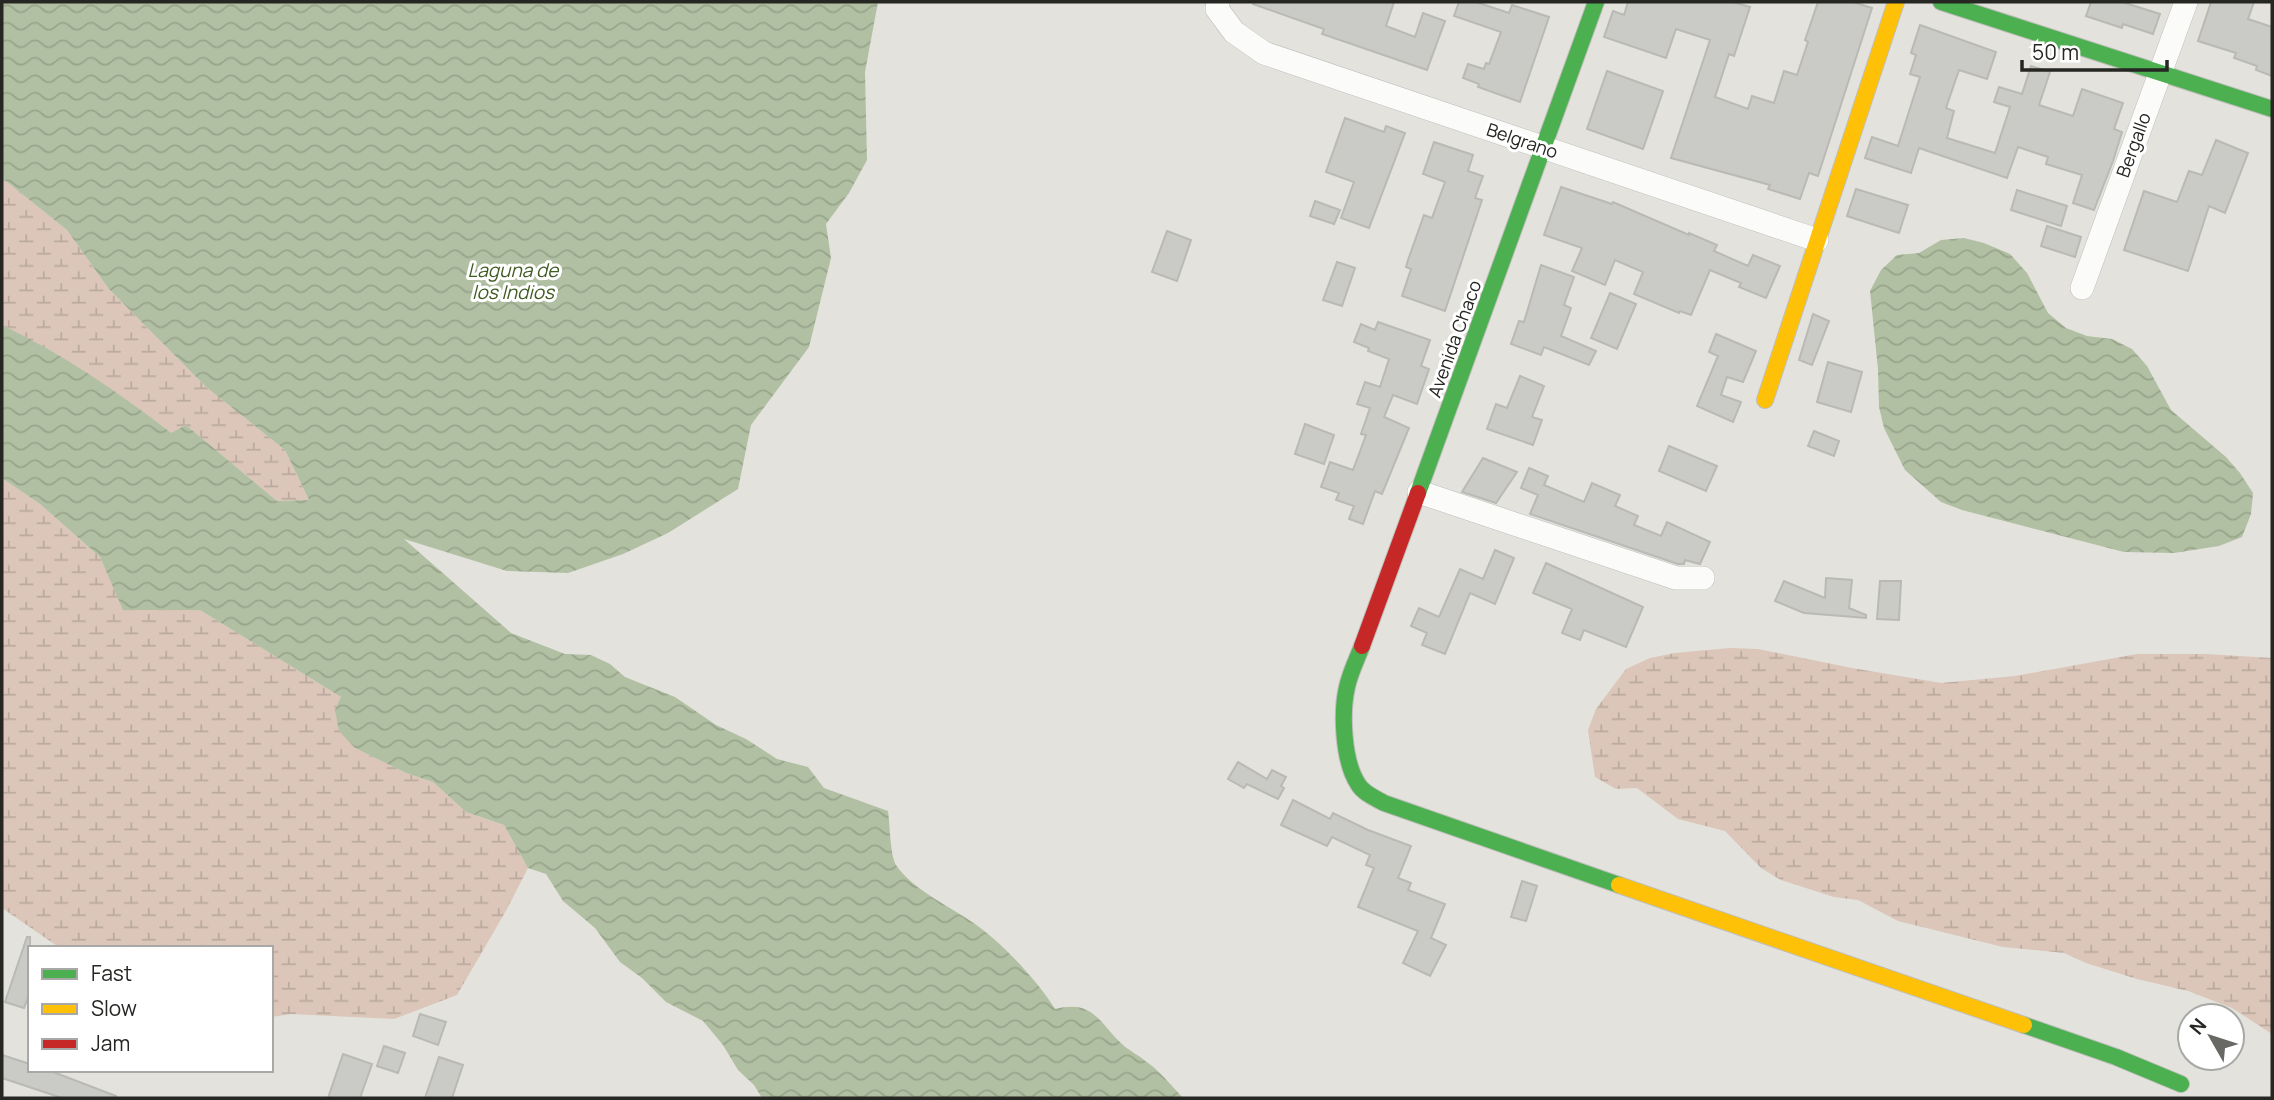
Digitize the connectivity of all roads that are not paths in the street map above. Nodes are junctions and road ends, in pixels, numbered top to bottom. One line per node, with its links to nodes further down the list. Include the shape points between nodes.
1 (1218, 2): 8 (street, Belgrano, via 1217,9 1234,32 1264,53)
2 (1595, 2): 8 (street, Avenida Chaco)
3 (1896, 2): 9 (street)
4 (1941, 2): 6 (street)
5 (2186, 2): 6 (street, Bergallo)
6 (2161, 71): 7 (street); 10 (street, Bergallo)
7 (2272, 108)
8 (1544, 149): 9 (street, Belgrano); 12 (street, Avenida Chaco)
9 (1817, 240): 11 (street)
10 (2082, 288)
11 (1765, 400)
12 (1419, 492): 13 (street, via 1676,578); 14 (street, Avenida Chaco, via 1347,687 1344,715 1357,785 1384,803 2116,1057)
13 (1703, 578)
14 (2181, 1084)

